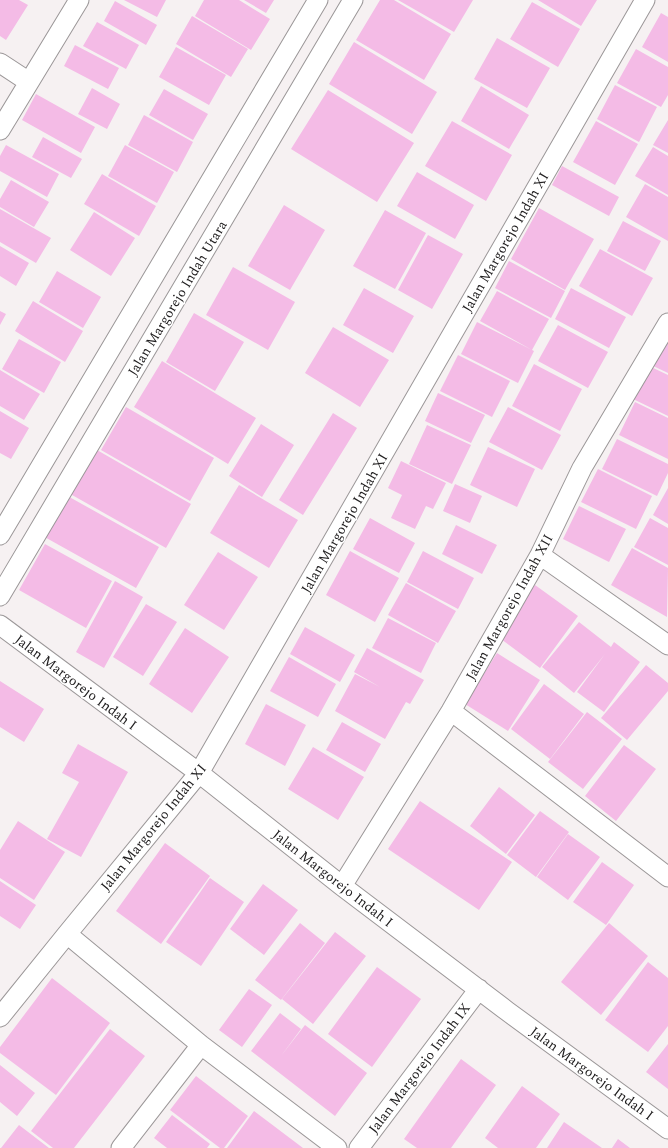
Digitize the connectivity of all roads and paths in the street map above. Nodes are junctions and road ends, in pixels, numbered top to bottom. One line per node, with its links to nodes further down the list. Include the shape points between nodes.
1 (79, 0): 6 (street)
2 (318, 0): 9 (street)
3 (353, 0): 11 (street, Jalan Margorejo Indah Utara)
4 (645, 0): 15 (street, Jalan Margorejo Indah XI)
5 (0, 63): 6 (street)
6 (29, 82): 7 (street)
7 (0, 130)
8 (668, 323): 10 (street, Jalan Margorejo Indah XII, via 582,468)
9 (0, 535)
10 (540, 555): 13 (street); 14 (street, Jalan Margorejo Indah XII)
11 (0, 596)
12 (0, 626): 15 (street, Jalan Margorejo Indah I)
13 (668, 645)
14 (451, 711): 16 (street); 17 (street, Jalan Margorejo Indah XII)
15 (199, 773): 17 (street, Jalan Margorejo Indah I); 18 (street, Jalan Margorejo Indah XI)
16 (668, 877)
17 (342, 886): 19 (street, Jalan Margorejo Indah I)
18 (67, 934): 20 (street, Jalan Margorejo Indah XI); 21 (street)
19 (480, 989): 22 (street, Jalan Margorejo Indah I); 25 (street, Jalan Margorejo Indah IX)
20 (0, 1017)
21 (200, 1045): 23 (street); 24 (street)
22 (668, 1129)
23 (121, 1148)
24 (337, 1148)
25 (359, 1148)

